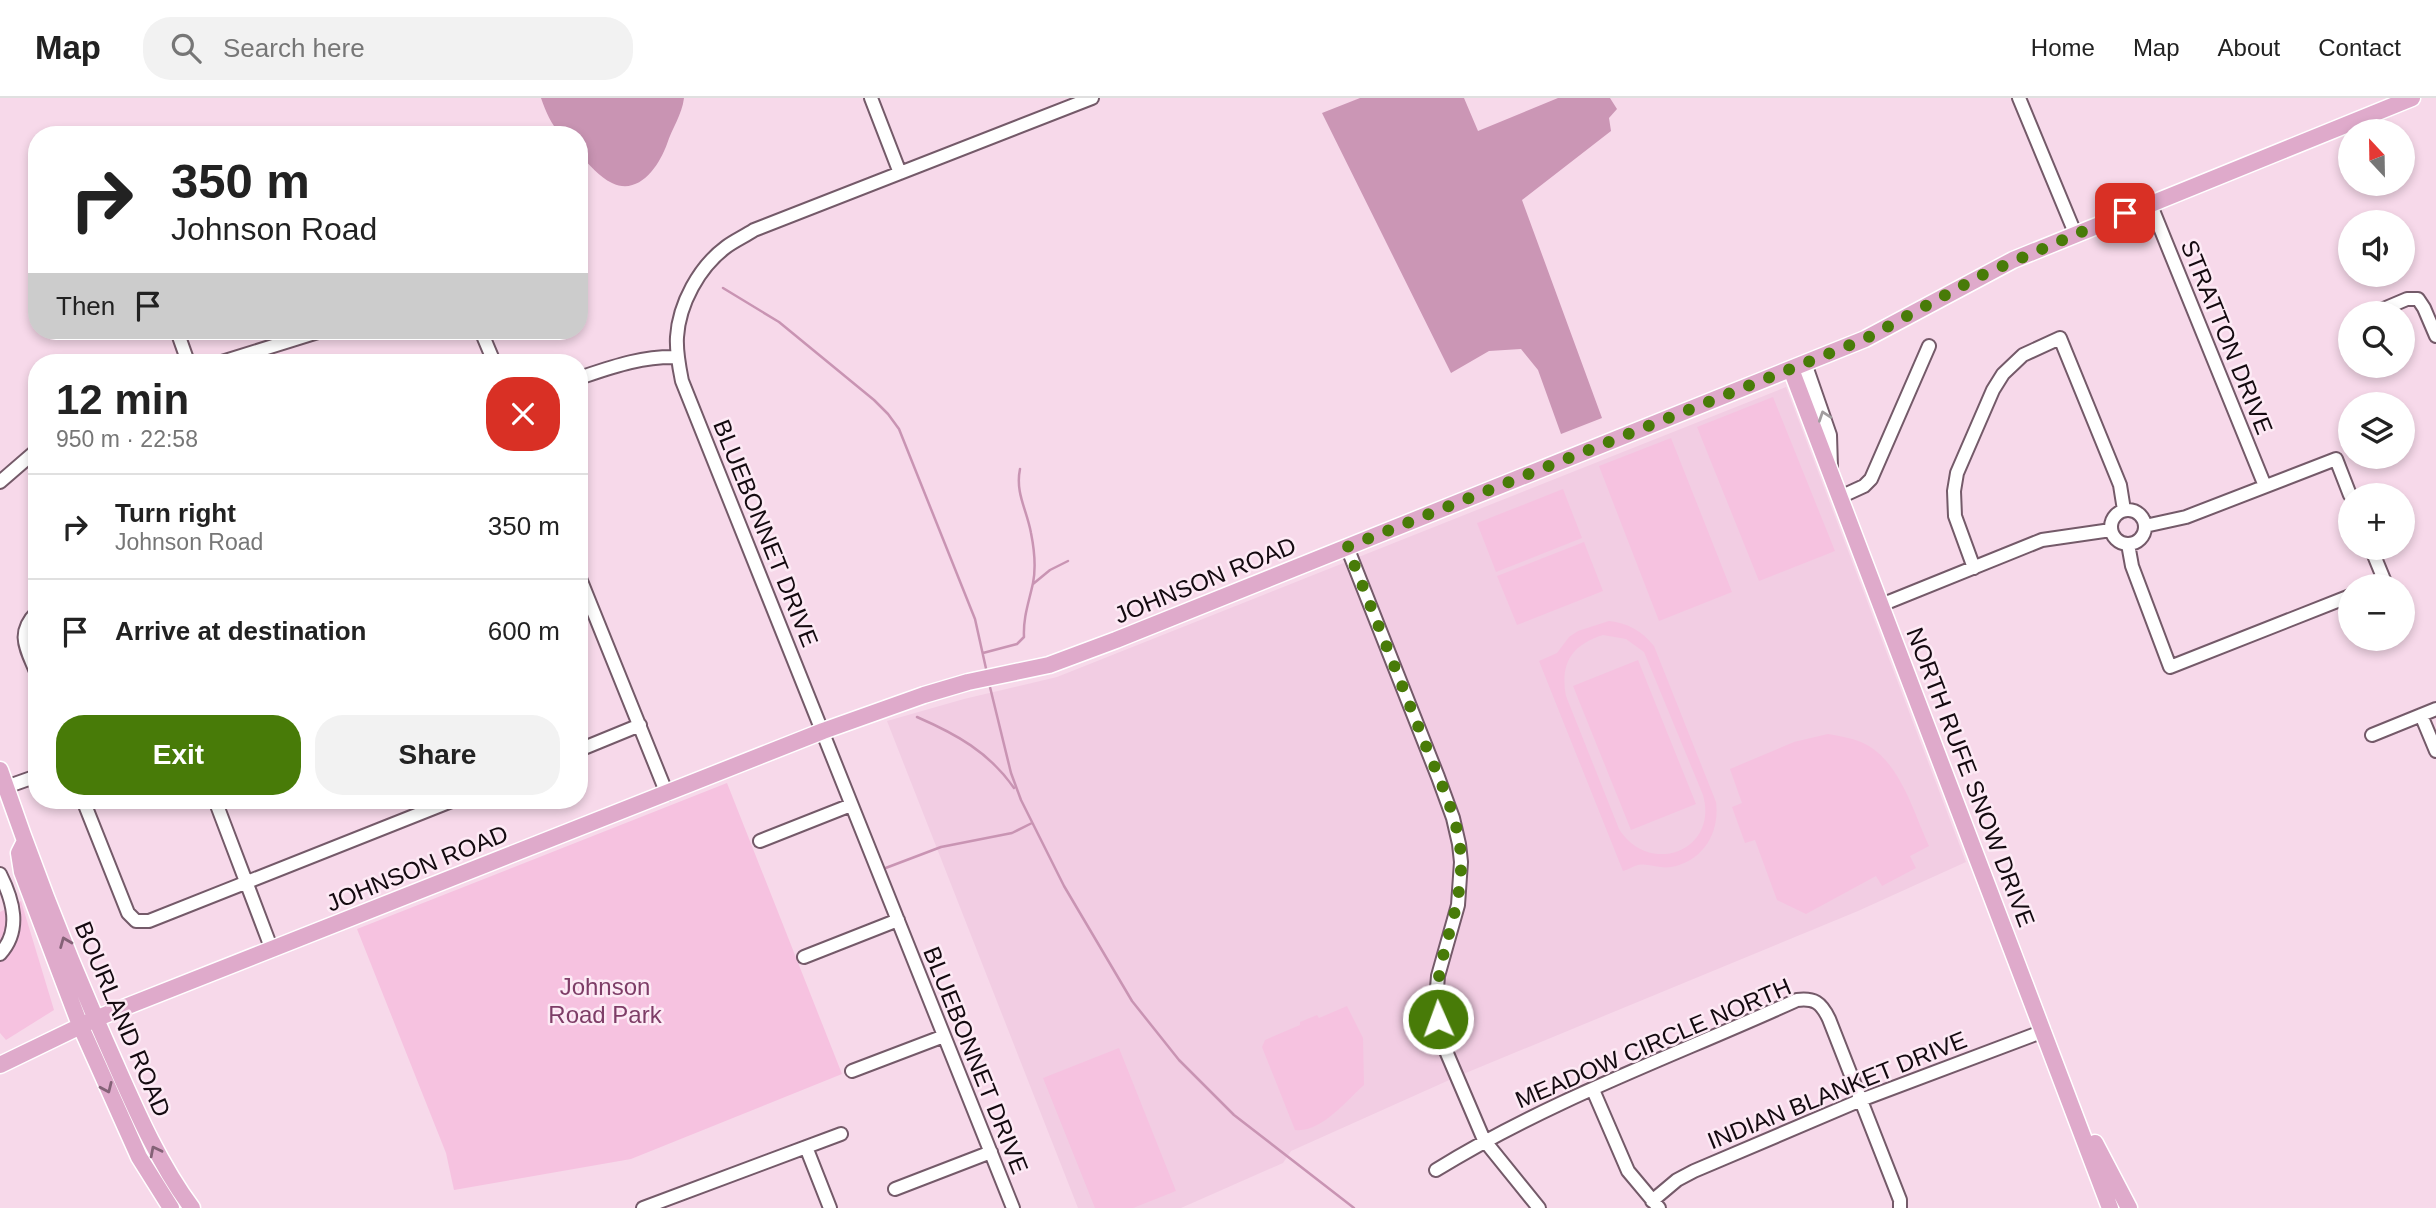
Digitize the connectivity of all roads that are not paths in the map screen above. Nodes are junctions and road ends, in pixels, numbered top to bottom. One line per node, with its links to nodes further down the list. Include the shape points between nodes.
1 (871, 98): 5 (street)
2 (1092, 98): 5 (street, BLUEBONNET DRIVE)
3 (2019, 98): 7 (street)
4 (2412, 98): 6 (main road, JOHNSON ROAD)
5 (900, 173): 13 (street, BLUEBONNET DRIVE, via 754,230 724,248 699,275 683,309)
6 (2150, 203): 7 (main road, JOHNSON ROAD); 19 (street, STRATTON DRIVE)
7 (2074, 233): 14 (main road, JOHNSON ROAD, via 1982,275 1890,327)
8 (2402, 301): 9 (street, via 2418,299)
9 (2436, 336)
10 (292, 340): 12 (street)
11 (1929, 346): 20 (street, via 1871,479)
12 (248, 354)
13 (677, 357): 15 (street, via 632,361); 35 (street, BLUEBONNET DRIVE, via 682,381)
14 (1798, 366): 20 (main road, NORTH RUFE SNOW DRIVE); 25 (main road, JOHNSON ROAD)
15 (588, 375)
16 (28, 458): 17 (street)
17 (0, 482)
18 (2345, 483): 19 (street, via 2336,458)
19 (2265, 486): 22 (street, via 2177,520)
20 (1840, 497): 29 (main road, NORTH RUFE SNOW DRIVE)
21 (2124, 510): 22 (street, via 2140,515); 23 (street, via 2112,519); 26 (street, via 2120,485 2060,338 2023,355 2003,374 1957,473 1955,516)
22 (2145, 526): 24 (street, via 2141,538)
23 (2111, 530): 24 (street, via 2117,541); 26 (street, via 2042,540)
24 (2129, 544): 28 (street, via 2132,566 2170,667)
25 (1347, 547): 35 (main road, JOHNSON ROAD, via 1072,657 924,695); 65 (street, via 1456,831 1461,862 1458,905 1436,1000 1443,1044)
26 (1974, 568): 29 (street)
27 (588, 598): 34 (street)
28 (2338, 601)
29 (1881, 605): 57 (main road, NORTH RUFE SNOW DRIVE)
30 (28, 623): 31 (street, via 23,637)
31 (28, 650)
32 (2436, 709): 33 (street)
33 (2421, 715): 36 (street); 38 (street)
34 (640, 725): 37 (street); 42 (street)
35 (823, 731): 42 (main road, JOHNSON ROAD); 43 (street, BLUEBONNET DRIVE)
36 (2372, 735)
37 (588, 746)
38 (2436, 751)
39 (0, 770): 41 (main road, BOURLAND ROAD)
40 (28, 779): 41 (street)
41 (6, 787): 47 (main road, BOURLAND ROAD)
42 (667, 794): 52 (main road, JOHNSON ROAD)
43 (851, 805): 48 (street); 51 (street, BLUEBONNET DRIVE)
44 (87, 809): 50 (street, via 135,921 149,921)
45 (218, 809): 50 (street)
46 (431, 809): 50 (street)
47 (25, 841): 55 (main road, BOURLAND ROAD, one-way to 47); 56 (main road, BOURLAND ROAD, via 19,853 22,872)
48 (760, 841)
49 (0, 874): 53 (street, via 14,911 12,934)
50 (246, 881): 52 (street)
51 (898, 920): 54 (street); 58 (street, BLUEBONNET DRIVE)
52 (272, 950): 55 (main road, JOHNSON ROAD)
53 (0, 954)
54 (804, 957)
55 (95, 1019): 56 (main road, JOHNSON ROAD); 73 (main road, BOURLAND ROAD, one-way to 55, via 154,1150)
56 (79, 1025): 59 (main road, JOHNSON ROAD); 72 (main road, BOURLAND ROAD, one-way to 72, via 139,1157)
57 (2044, 1031): 62 (main road, NORTH RUFE SNOW DRIVE); 63 (street, INDIAN BLANKET DRIVE)
58 (944, 1036): 60 (street); 67 (street, BLUEBONNET DRIVE)
59 (0, 1065)
60 (852, 1071)
61 (1592, 1090): 63 (street, MEADOW CIRCLE NORTH, via 1807,999 1824,1009); 65 (street, MEADOW CIRCLE NORTH); 70 (street, via 1628,1171)
62 (2070, 1098): 71 (main road, NORTH RUFE SNOW DRIVE); 79 (main road, NORTH RUFE SNOW DRIVE)
63 (1861, 1100): 70 (street, INDIAN BLANKET DRIVE, via 1694,1171 1677,1180); 78 (street)
64 (841, 1134): 66 (street)
65 (1485, 1140): 68 (street, MEADOW CIRCLE NORTH); 77 (street)
66 (806, 1147): 74 (street); 75 (street)
67 (990, 1152): 69 (street); 76 (street, BLUEBONNET DRIVE)
68 (1436, 1170)
69 (895, 1189)
70 (1655, 1204)
71 (2128, 1206)
72 (171, 1208)
73 (192, 1208)
74 (643, 1208)
75 (830, 1208)
76 (1013, 1208)
77 (1539, 1208)
78 (1900, 1208)
79 (2110, 1208)

